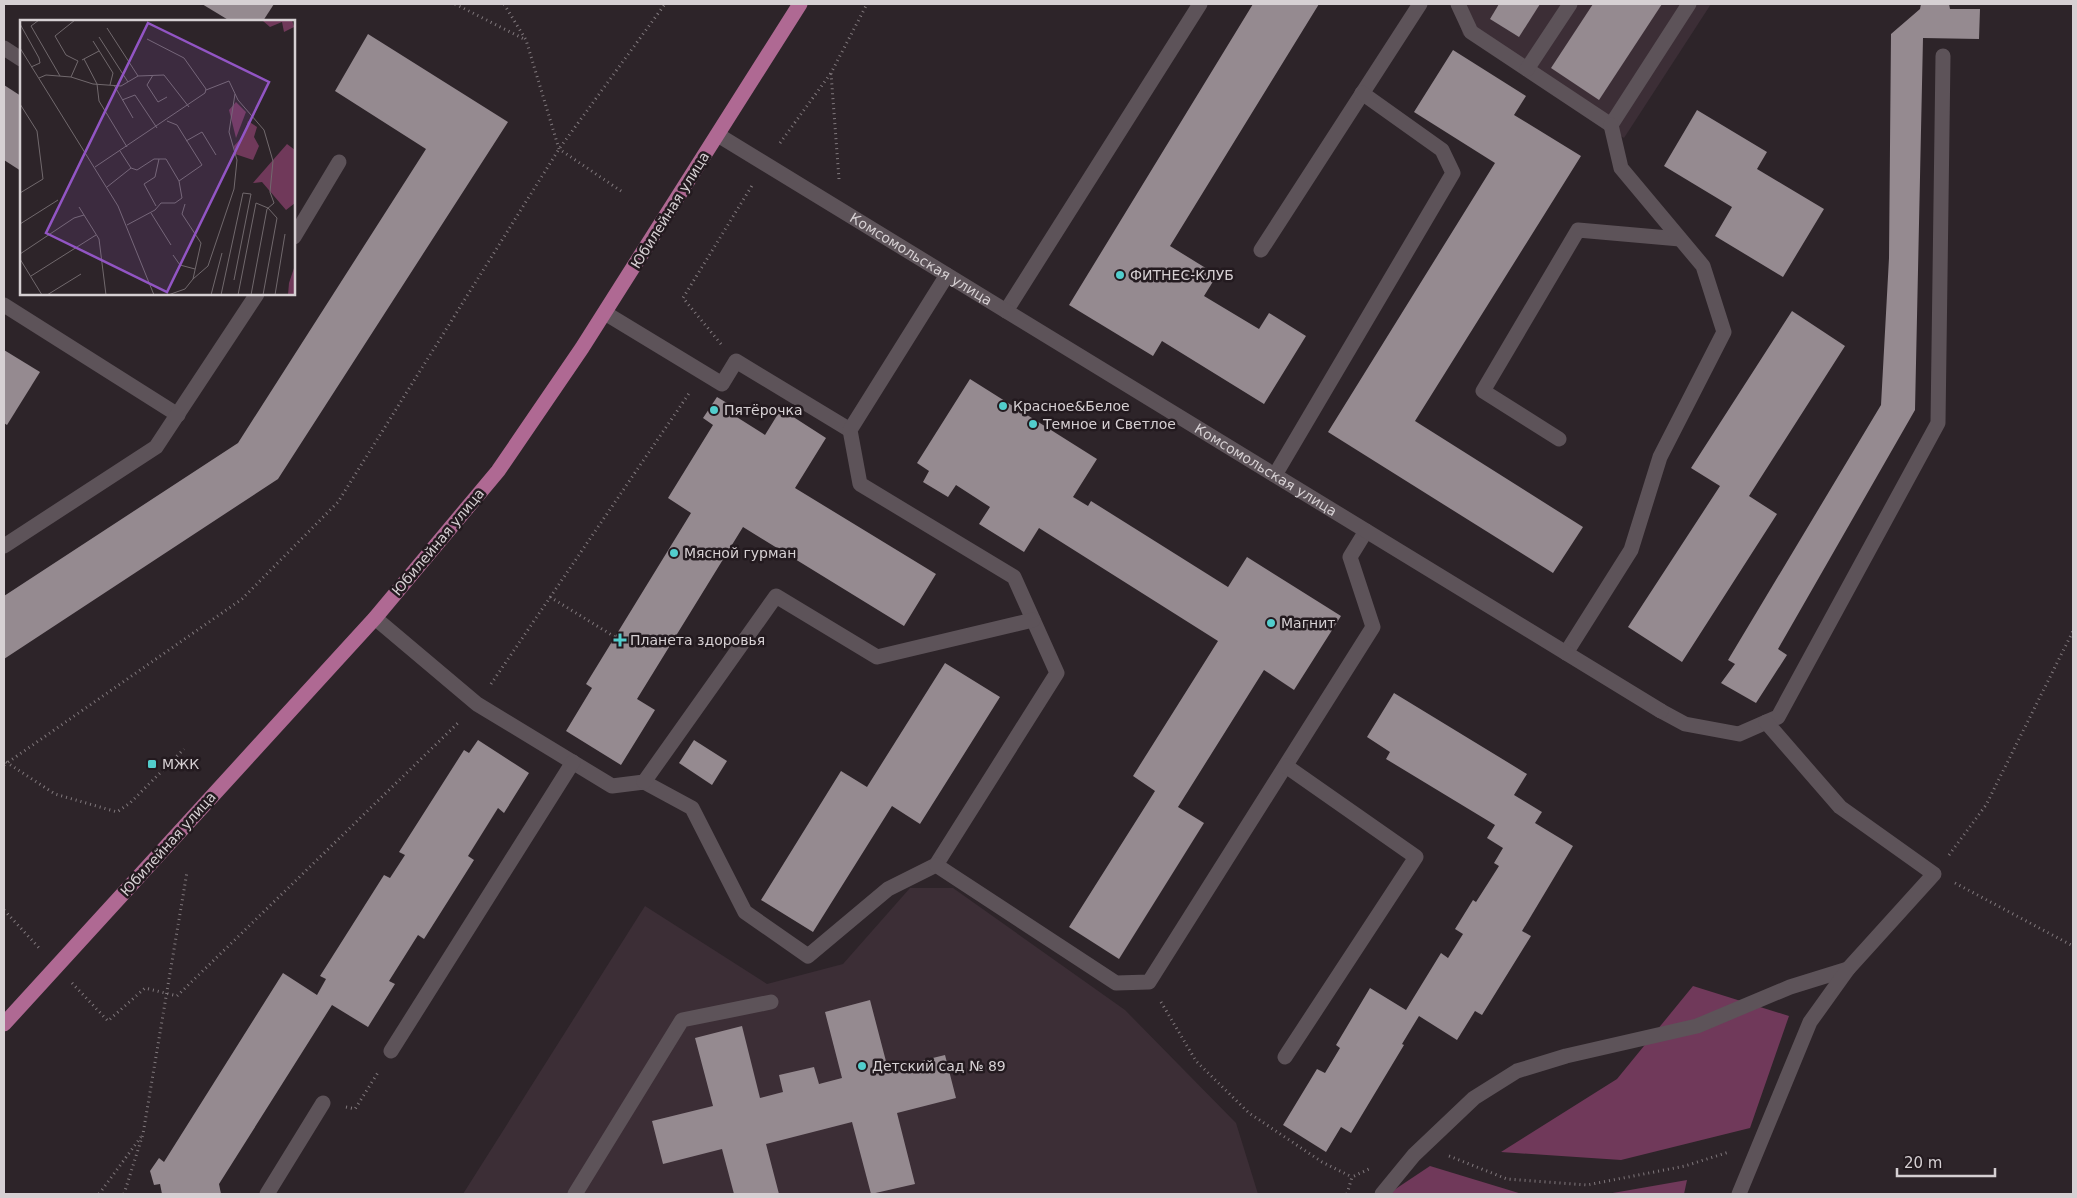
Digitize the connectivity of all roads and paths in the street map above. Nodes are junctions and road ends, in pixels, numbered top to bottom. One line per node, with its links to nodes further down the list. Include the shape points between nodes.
1 (455, 4): 11 (path)
2 (504, 4): 11 (path)
3 (665, 4): 20 (path)
4 (800, 4): 19 (main road, Юбилейная улица)
5 (867, 4): 16 (path)
6 (1200, 4): 31 (street)
7 (1420, 4): 17 (street)
8 (1458, 4): 15 (street, via 1471,32)
9 (1570, 4): 15 (street)
10 (1689, 4): 18 (street)
11 (526, 40): 20 (path)
12 (4, 48): 14 (street)
13 (1943, 56): 46 (street, Комсомольская улица, via 1938,423 1778,717)
14 (20, 58)
15 (1527, 68): 18 (street)
16 (831, 73): 22 (path); 24 (path)
17 (1362, 93): 27 (street); 37 (street, via 1442,150 1453,173)
18 (1611, 124): 26 (street, via 1621,168)
19 (718, 135): 22 (street, Комсомольская улица); 32 (main road, Юбилейная улица)
20 (559, 149): 23 (path); 49 (path, via 338,502 242,599)
21 (339, 162): 25 (street)
22 (765, 164): 24 (street, Комсомольская улица); 33 (path, via 683,298)
23 (624, 192)
24 (841, 210): 28 (street, Комсомольская улица)
25 (295, 232)
26 (1680, 238): 36 (street, via 1578,230 1482,391); 45 (street, via 1703,266 1724,332 1660,457 1630,550)
27 (1261, 250)
28 (947, 275): 31 (street, Комсомольская улица); 35 (street)
29 (256, 295): 34 (street)
30 (4, 305): 34 (street)
31 (1006, 311): 37 (street, Комсомольская улица)
32 (605, 313): 33 (street, via 722,384); 41 (main road, Юбилейная улица, via 498,471)
33 (736, 361): 35 (street)
34 (178, 415): 39 (street, via 156,447)
35 (850, 430): 42 (street, via 860,484 1014,577)
36 (1559, 439)
37 (1275, 475): 38 (street, Комсомольская улица)
38 (1366, 531): 45 (street, Комсомольская улица); 50 (street, via 1350,557 1373,627)
39 (4, 546)
40 (550, 597): 44 (path)
41 (374, 618): 48 (street, via 477,704); 61 (main road, Юбилейная улица)
42 (1033, 620): 51 (street, via 877,656 776,596); 52 (street, via 1056,673)
43 (2073, 630): 54 (path, via 1986,805)
44 (615, 637)
45 (1566, 653): 46 (street, Комсомольская улица, via 1685,724 1739,734)
46 (1766, 722): 54 (street, via 1840,807)
47 (184, 749): 49 (path, via 117,812 56,794)
48 (573, 762): 51 (street, via 612,786); 62 (street)
49 (5, 763)
50 (1286, 766): 57 (street); 63 (street, via 1416,858)
51 (644, 782): 52 (street, via 692,808 745,912 808,956 888,889)
52 (936, 865): 57 (street, via 1116,982)
53 (187, 872): 67 (path)
54 (1934, 874): 55 (path); 56 (street)
55 (2073, 946)
56 (1848, 969): 68 (street, via 1810,1022); 69 (street, via 1790,987 1697,1026 1566,1056 1517,1072 1474,1098)
57 (1149, 982): 70 (path, via 1196,1061 1249,1113 1322,1162)
58 (145, 988): 60 (path)
59 (771, 1002): 74 (street, via 682,1020)
60 (108, 1021)
61 (4, 1024)
62 (391, 1051)
63 (1285, 1057)
64 (372, 1081): 66 (path)
65 (323, 1102): 73 (street)
66 (355, 1108)
67 (143, 1134): 71 (path); 72 (path)
68 (1761, 1142): 69 (path, via 1685,1166 1587,1185 1507,1179 1443,1153); 77 (street)
69 (1414, 1155): 70 (path, via 1395,1156); 76 (street)
70 (1352, 1177): 75 (path)
71 (99, 1194)
72 (124, 1194)
73 (267, 1194)
74 (575, 1194)
75 (1347, 1194)
76 (1382, 1194)
77 (1739, 1194)

